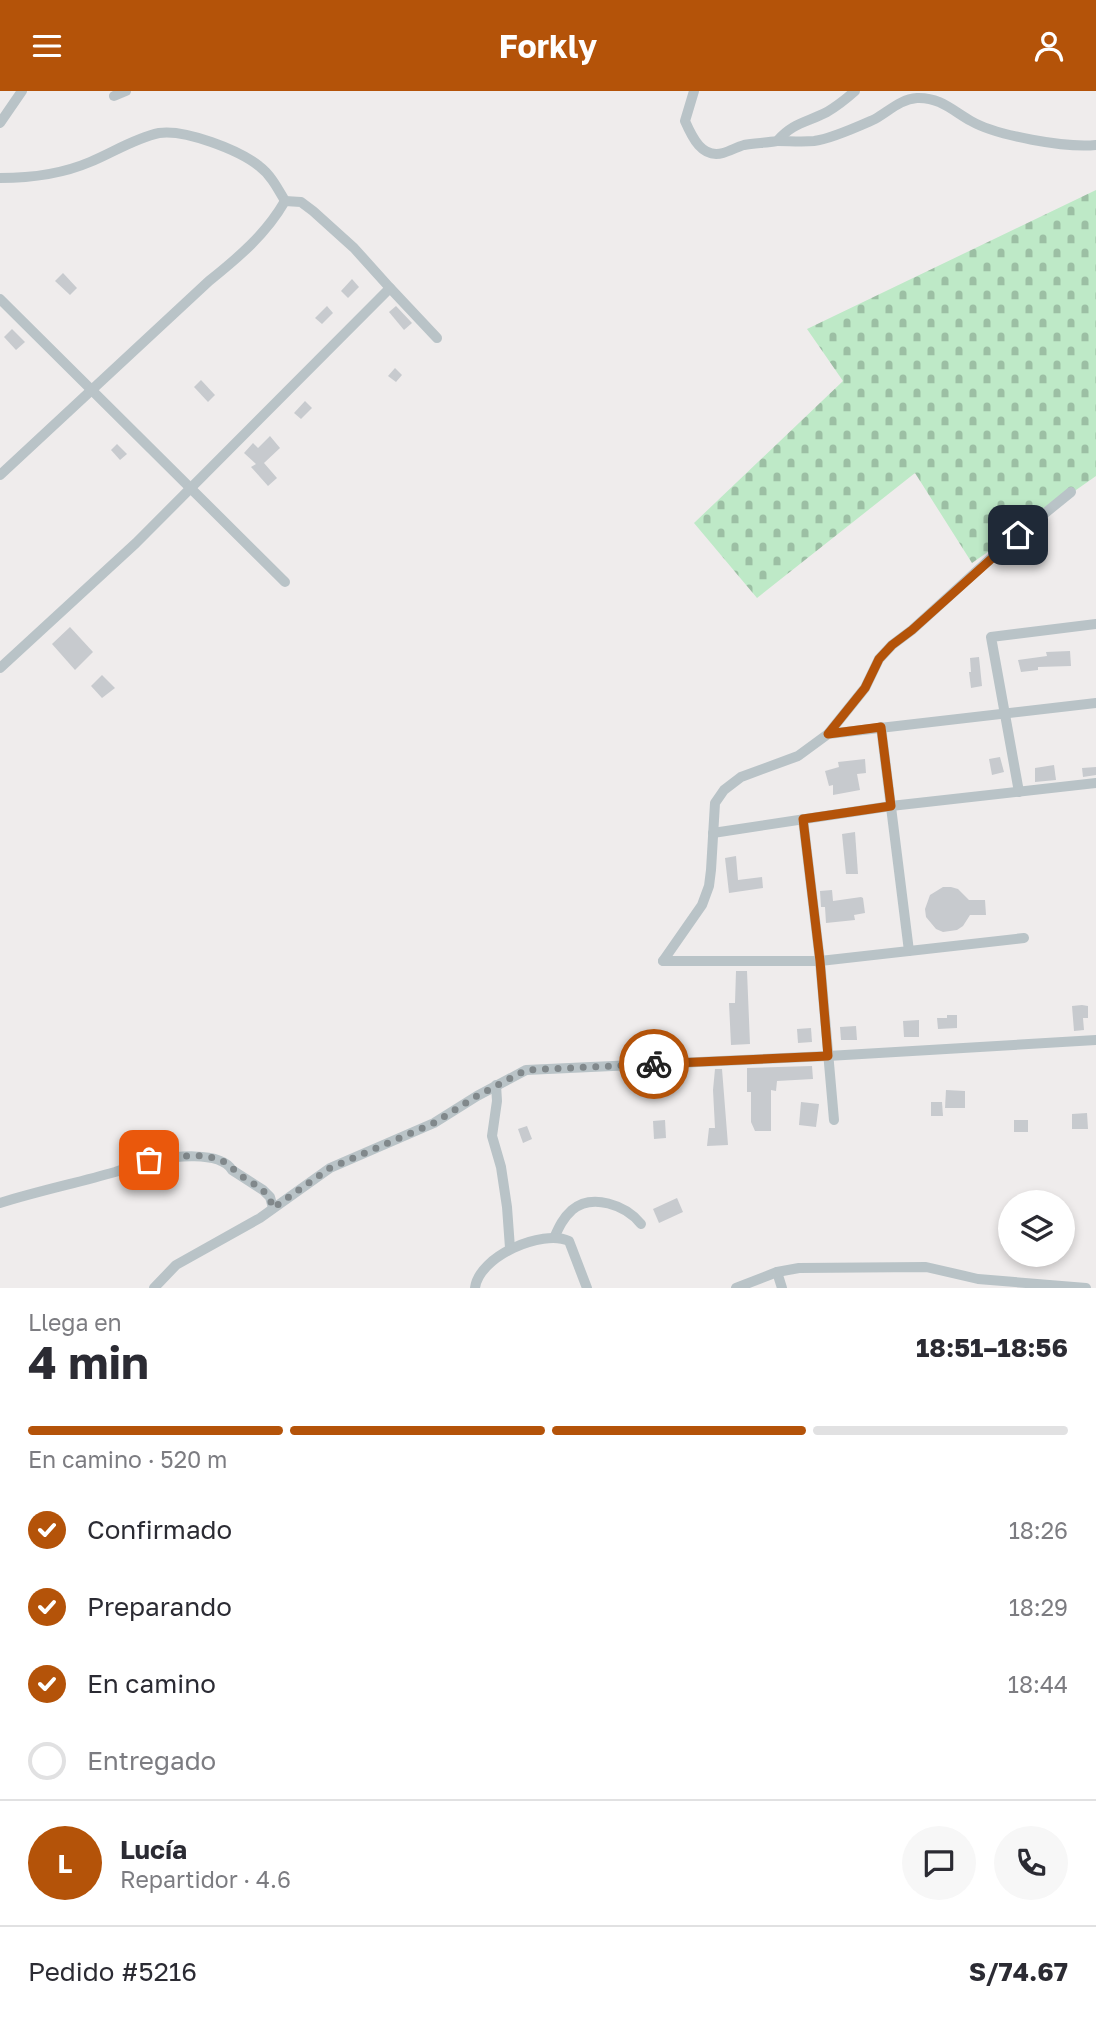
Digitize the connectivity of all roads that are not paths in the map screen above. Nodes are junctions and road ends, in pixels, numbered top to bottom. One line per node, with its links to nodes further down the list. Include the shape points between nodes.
1 (22, 91): 6 (street)
2 (126, 91): 5 (street)
3 (694, 91): 7 (street, via 685,121 710,155)
4 (855, 91): 7 (street, via 825,113 787,130)
5 (114, 96)
6 (0, 123)
7 (777, 141): 8 (street, via 817,141 916,98 935,100 995,131 1027,139)
8 (1096, 145)
9 (0, 178): 10 (street, via 28,178 87,164 143,138 171,132 225,148 259,166)
10 (285, 201): 11 (street, via 300,202 313,211); 14 (street, via 238,258)
11 (390, 288): 13 (street); 16 (street)
12 (0, 299): 14 (street)
13 (437, 338)
14 (92, 391): 15 (street); 16 (street)
15 (0, 475)
16 (190, 488): 18 (street); 20 (street)
17 (1071, 492): 24 (street, via 892,645)
18 (285, 582)
19 (1096, 624): 22 (street, via 991,637)
20 (0, 668)
21 (1096, 703): 22 (street)
22 (1005, 713): 23 (street); 26 (street)
23 (881, 727): 24 (street); 27 (street)
24 (828, 734): 29 (street, via 798,756 741,777 724,790 715,803)
25 (1096, 783): 26 (street)
26 (1019, 792): 27 (street)
27 (891, 806): 28 (street); 31 (street)
28 (803, 819): 29 (street); 32 (street)
29 (713, 833): 32 (street, via 709,886 702,905 663,961)
30 (1024, 938): 31 (street)
31 (909, 951): 32 (street)
32 (820, 961): 34 (street)
33 (1096, 1040): 34 (street)
34 (828, 1056): 35 (street, via 526,1070); 36 (street)
35 (496, 1086): 38 (street, via 434,1123 330,1168); 41 (street, via 492,1136 501,1167)
36 (834, 1120)
37 (0, 1203): 38 (street, via 149,1160 198,1157 229,1164 270,1197)
38 (273, 1208): 44 (street, via 176,1265)
39 (641, 1224): 40 (street, via 617,1205 596,1202 575,1207)
40 (554, 1238): 41 (street); 46 (street, via 569,1241)
41 (510, 1248): 45 (street, via 485,1268)
42 (777, 1272): 43 (street, via 926,1267); 47 (street); 48 (street)
43 (979, 1284): 49 (street)
44 (154, 1288)
45 (475, 1288)
46 (587, 1288)
47 (736, 1288)
48 (782, 1288)
49 (1072, 1288): 50 (street)
50 (1086, 1288)

